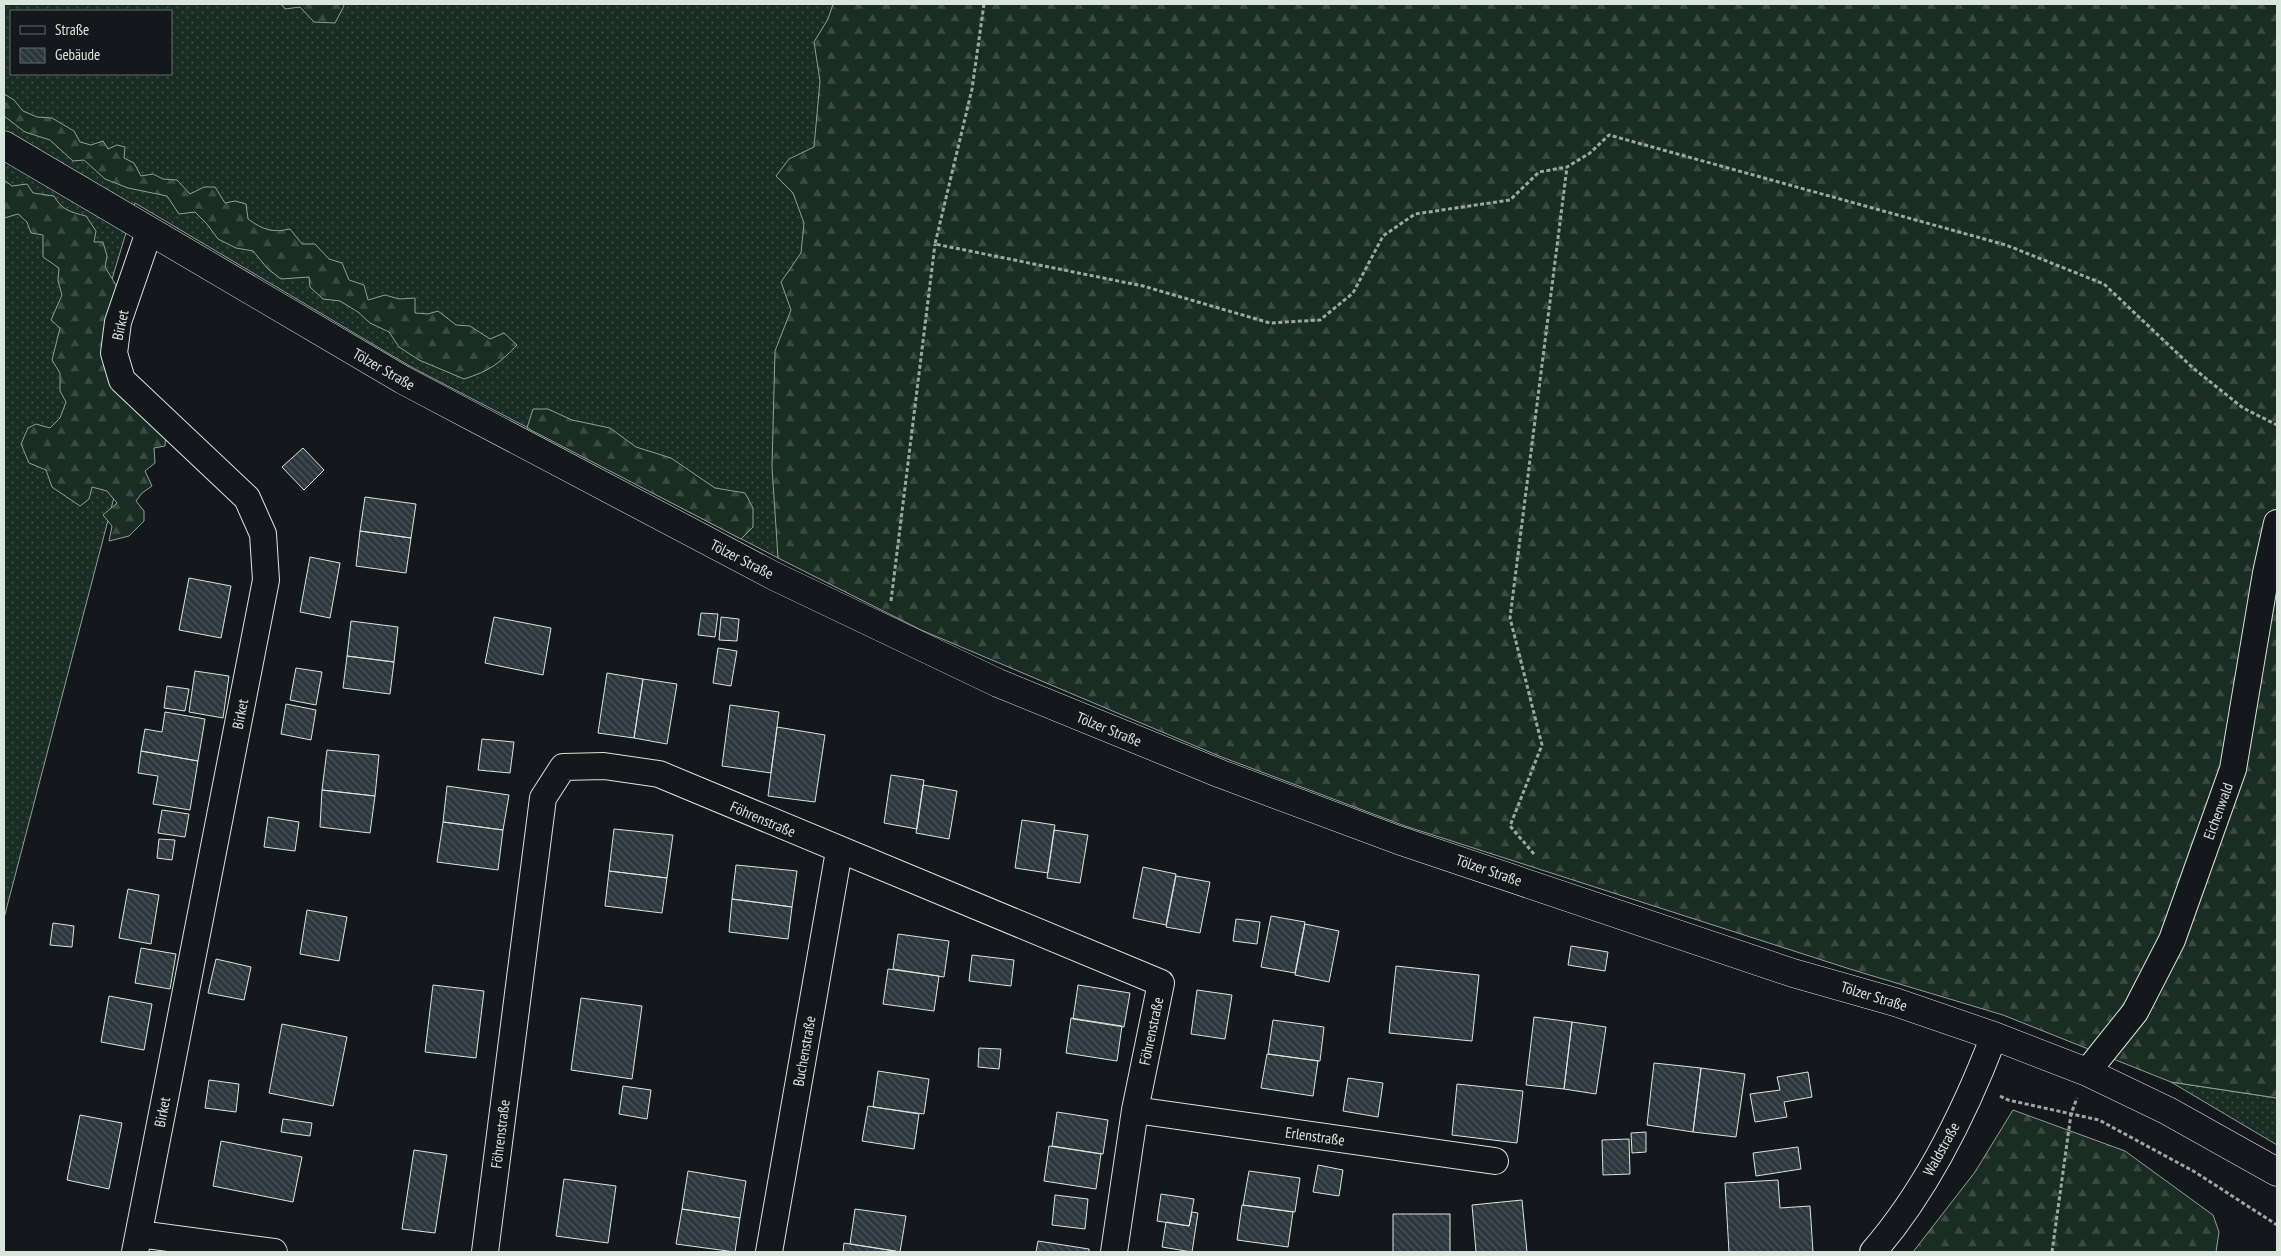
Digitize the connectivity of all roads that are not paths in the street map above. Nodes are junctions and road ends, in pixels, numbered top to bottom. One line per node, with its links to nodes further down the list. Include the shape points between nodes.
1 (4, 145): 2 (main road, Tölzer Straße)
2 (149, 232): 5 (main road, Tölzer Straße, via 412,385 676,526 998,683 1221,774 1398,840 1793,973 1896,1002); 10 (street, Birket, via 118,322 114,353 122,380 247,498 263,534 266,580)
3 (2277, 522): 6 (street, Eichenwald, via 2233,769 2172,940 2135,1012)
4 (838, 851): 7 (street, Föhrenstraße, via 1161,983); 12 (street, Föhrenstraße, via 659,774 604,766 563,767 543,798); 13 (street, Buchenstraße)
5 (1994, 1036): 6 (main road, Tölzer Straße); 15 (street, Waldstraße, via 1975,1084 1944,1146 1895,1226)
6 (2087, 1072): 9 (main road, Tölzer Straße, via 2168,1111)
7 (1135, 1110): 8 (street, Erlenstraße); 14 (street, Föhrenstraße)
8 (1496, 1161)
9 (2277, 1172)
10 (137, 1243): 11 (street)
11 (274, 1252)
12 (485, 1252)
13 (769, 1252)
14 (1114, 1252)
15 (1872, 1252)

